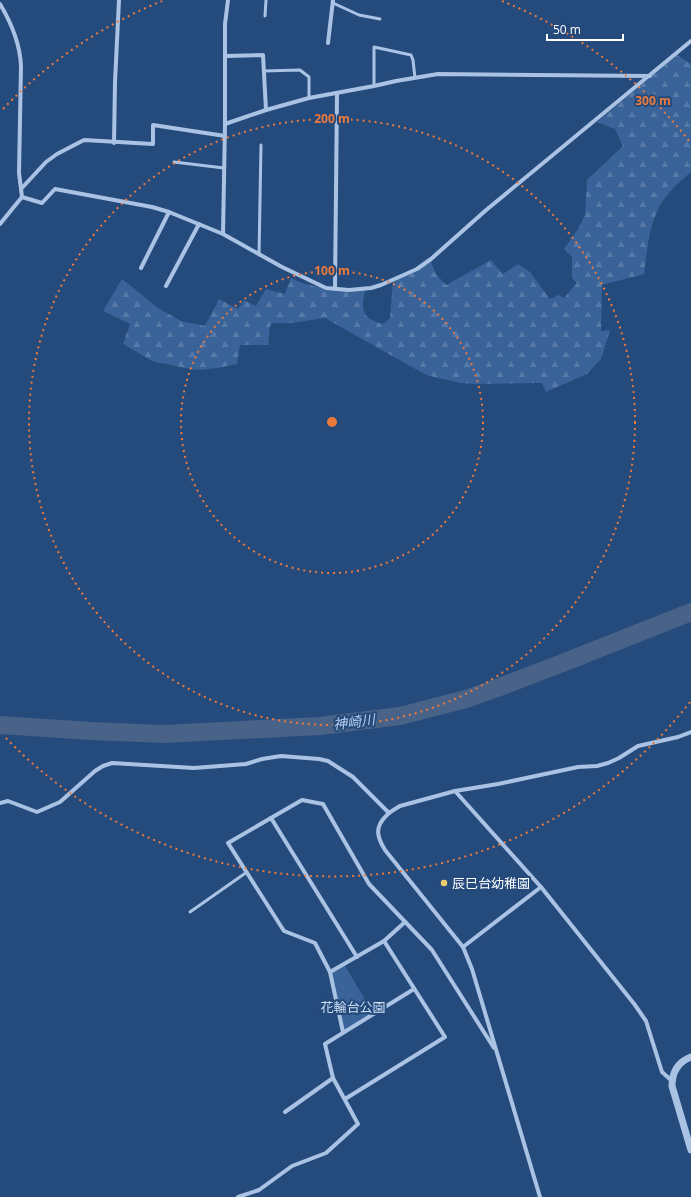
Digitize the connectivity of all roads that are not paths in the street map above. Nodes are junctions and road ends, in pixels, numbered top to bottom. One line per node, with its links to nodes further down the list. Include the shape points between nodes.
1 (119, 0): 20 (street)
2 (228, 0): 10 (street)
3 (266, 0): 6 (lane)
4 (333, 1): 7 (lane, via 359,15); 9 (street)
5 (0, 4): 24 (street, via 13,29 20,54)
6 (265, 16)
7 (380, 19)
8 (691, 41): 12 (street)
9 (328, 44)
10 (225, 56): 11 (street, via 263,55); 18 (street)
11 (264, 71): 16 (lane, via 300,70 309,77); 17 (street)
12 (650, 76): 13 (street, via 438,74); 33 (street, via 417,269 381,286 361,290)
13 (415, 78): 14 (street); 14 (lane, via 411,55 374,47)
14 (374, 86): 15 (street)
15 (336, 94): 16 (street); 33 (street)
16 (309, 98): 17 (street)
17 (266, 110): 18 (street)
18 (225, 124): 19 (street)
19 (225, 136): 20 (street, via 153,125 153,144); 23 (street)
20 (114, 143): 24 (street, via 84,140 46,162)
21 (261, 146): 30 (lane)
22 (174, 162): 23 (lane)
23 (224, 168): 29 (street)
24 (21, 189): 25 (street)
25 (22, 197): 26 (street, via 42,203 55,189); 27 (street)
26 (169, 212): 28 (street); 31 (street)
27 (0, 224)
28 (199, 224): 29 (street); 32 (street)
29 (223, 234): 30 (street)
30 (259, 254): 33 (street, via 308,280)
31 (141, 268)
32 (166, 286)
33 (335, 289)
34 (691, 732): 35 (street, via 638,746 619,758 597,766 578,766)
35 (455, 791): 37 (street, via 400,806); 40 (street)
36 (0, 803): 37 (street, via 8,801 37,812 60,802 95,771 112,763 194,768 246,764 282,756 328,761 353,777)
37 (389, 813): 44 (street, via 379,827 380,842)
38 (271, 818): 39 (street, via 228,843); 42 (street, via 302,800 322,804 369,884); 45 (street)
39 (247, 872): 41 (lane); 46 (street, via 284,931 315,943)
40 (541, 887): 44 (street); 52 (street, via 646,1021 662,1072)
41 (190, 912)
42 (405, 922): 43 (street); 49 (street, via 432,950)
43 (384, 941): 45 (street); 47 (street)
44 (463, 947): 49 (street)
45 (357, 957): 46 (street)
46 (330, 972): 48 (street)
47 (414, 988): 48 (street); 53 (street, via 445,1037)
48 (342, 1032): 51 (street, via 324,1044)
49 (498, 1054): 57 (street)
50 (691, 1057): 52 (street, via 681,1062 674,1072)
51 (333, 1078): 53 (street); 54 (street)
52 (672, 1081): 55 (street)
53 (345, 1099): 56 (street, via 358,1124 326,1153 292,1166 259,1190)
54 (285, 1112)
55 (691, 1150)
56 (241, 1197)
57 (540, 1197)

